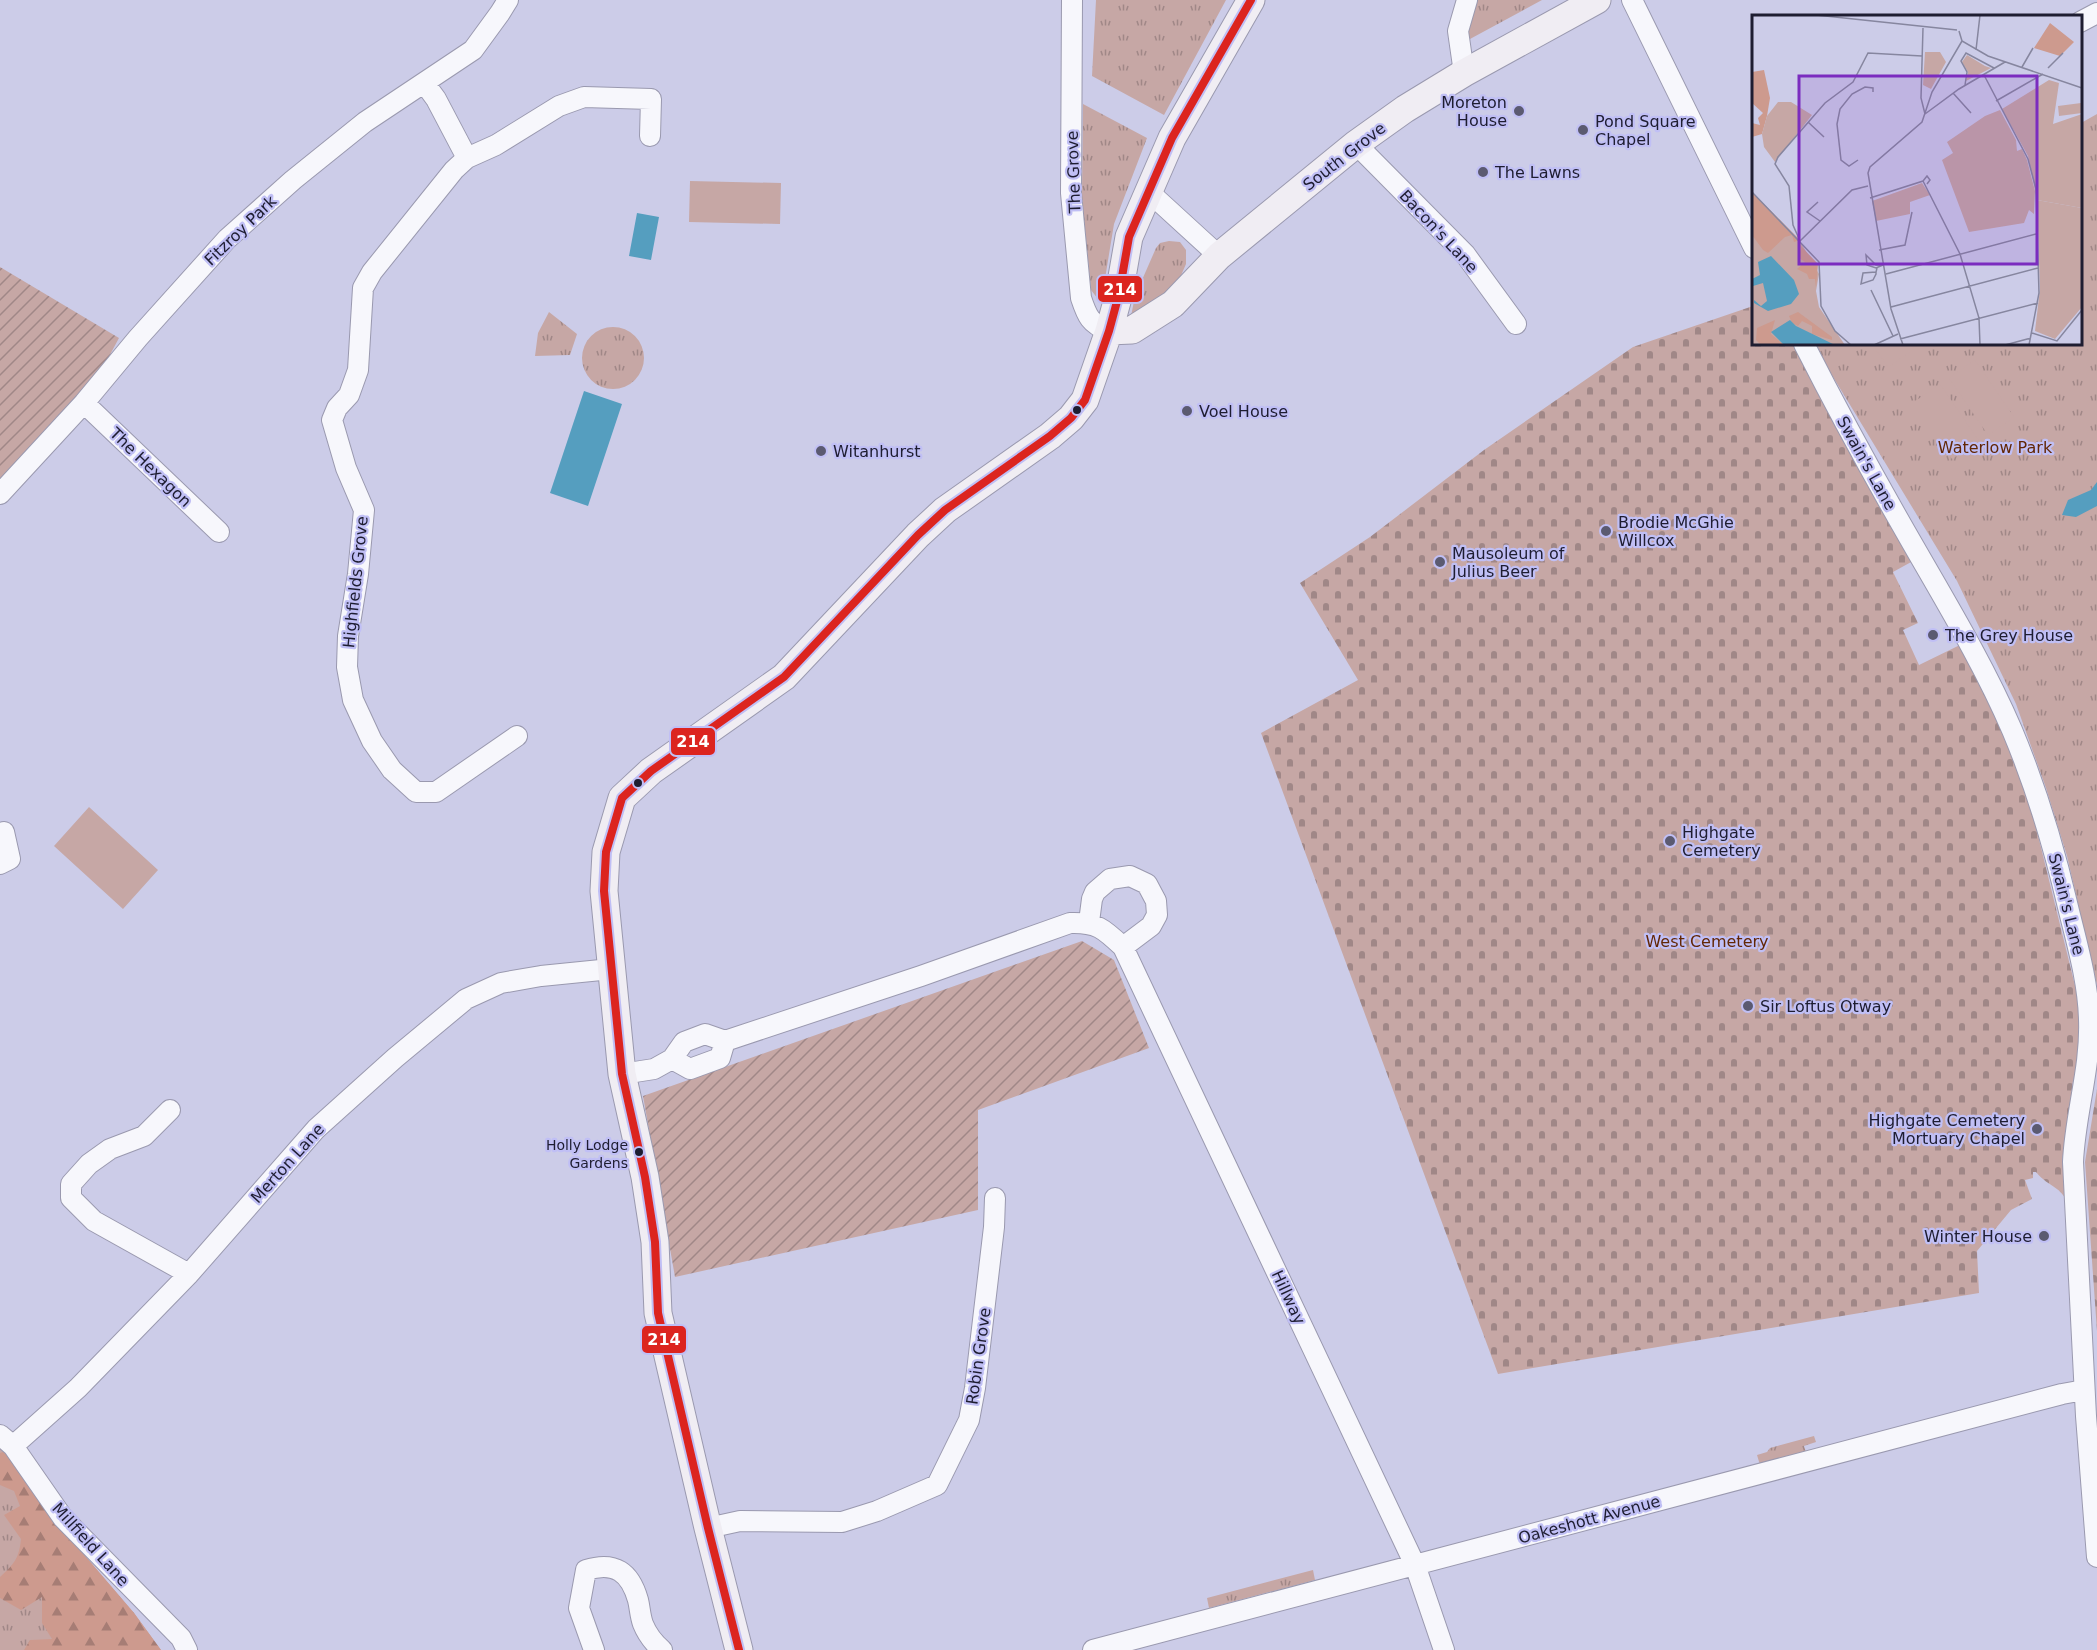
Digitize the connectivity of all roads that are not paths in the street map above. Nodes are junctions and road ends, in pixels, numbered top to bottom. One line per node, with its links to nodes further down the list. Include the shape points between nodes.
1 (508, 0): 10 (street, Fitzroy Park, via 473,50)
2 (1072, 0): 19 (street, The Grove, via 1071,193 1081,298 1094,324)
3 (1251, 0): 14 (street, via 1172,138)
4 (1467, 0): 9 (street, via 1458,31)
5 (1597, 0): 9 (street, South Grove)
6 (1632, 0): 15 (street)
7 (2097, 13): 8 (street)
8 (2082, 21)
9 (1464, 73): 12 (street, South Grove)
10 (424, 84): 13 (street); 21 (street, Fitzroy Park, via 365,122 227,239)
11 (650, 135): 13 (street, Highfields Grove, via 651,99 584,97 559,106)
12 (1356, 144): 17 (street, South Grove); 18 (street, Bacon's Lane, via 1465,254)
13 (467, 158): 24 (street, Highfields Grove, via 363,288 358,370 349,395 332,420 364,510 347,667 353,700 372,741 392,770 416,792 436,792)
14 (1149, 192): 17 (street); 19 (street, via 1129,237)
15 (1746, 214): 16 (street)
16 (1752, 240)
17 (1219, 256): 19 (street, South Grove, via 1173,303 1131,330)
18 (1516, 324)
19 (1109, 331): 29 (street, via 1085,400 1071,418 945,510 784,677 651,771 622,798 605,860)
20 (1805, 345): 36 (street, Swain's Lane, via 1857,448 1975,654 2012,730 2059,869 2087,995 2088,1069 2073,1162)
21 (84, 403): 22 (street, Fitzroy Park); 23 (street, The Hexagon)
22 (0, 494)
23 (219, 532)
24 (517, 736)
25 (4, 832): 26 (street, via 10,859)
26 (0, 864)
27 (1089, 922): 28 (street, via 1108,932); 28 (street, via 1095,892 1110,879 1130,876 1147,884 1156,901 1157,915 1151,926); 30 (street, via 1070,922)
28 (1123, 947): 41 (street, Hillway)
29 (611, 969): 32 (street); 35 (street, Merton Lane, via 501,983 466,999 316,1129)
30 (725, 1041): 31 (street, via 705,1034 684,1042); 31 (street, via 720,1058 690,1069)
31 (672, 1059): 32 (street, via 654,1069)
32 (622, 1074): 39 (street, via 655,1242 658,1312)
33 (170, 1110): 35 (street, via 144,1136 110,1149 88,1164 71,1184 71,1198 94,1221)
34 (995, 1198): 39 (street, Robin Grove, via 969,1420 937,1485 842,1522 740,1521)
35 (189, 1274): 38 (street, Merton Lane, via 78,1388)
36 (2084, 1390): 40 (street, Swain's Lane); 41 (street, Oakeshott Avenue)
37 (0, 1418): 38 (street)
38 (7, 1440): 42 (street, Millfield Lane, via 63,1518 181,1638)
39 (708, 1528): 45 (street)
40 (2097, 1557)
41 (1415, 1564): 46 (street, Oakeshott Avenue); 47 (street, Hillway)
42 (187, 1650)
43 (594, 1650): 44 (street, via 579,1608 586,1570 599,1566 615,1567 627,1576 638,1598 643,1625)
44 (662, 1650)
45 (739, 1650)
46 (1093, 1650)
47 (1444, 1650)

